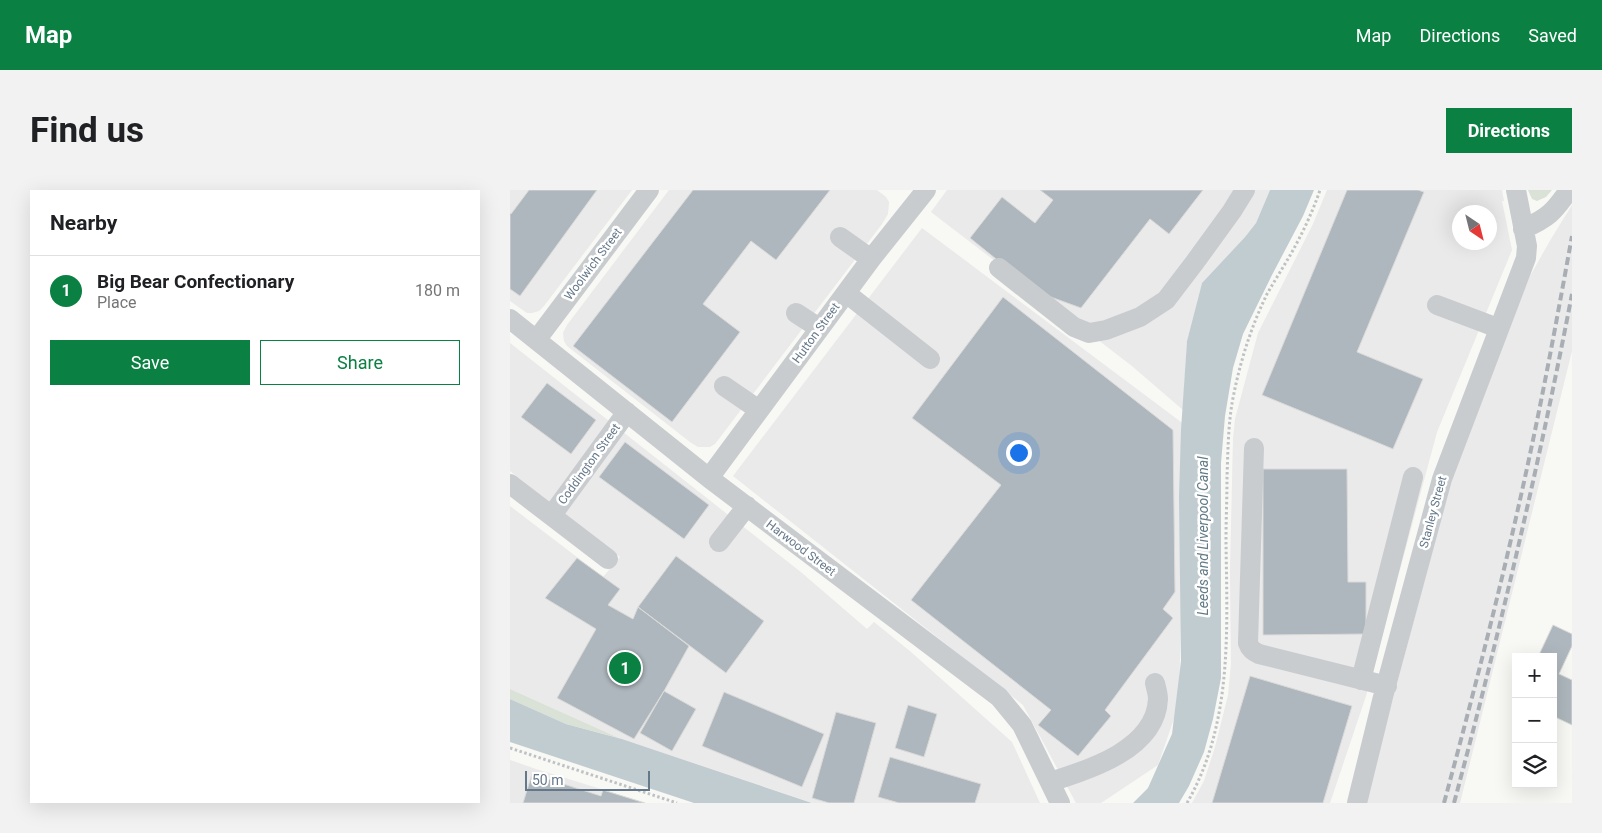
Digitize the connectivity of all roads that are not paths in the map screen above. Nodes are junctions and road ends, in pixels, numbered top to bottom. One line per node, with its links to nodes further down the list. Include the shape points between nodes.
1 (649, 190): 16 (street, Woolwich Street)
2 (1245, 190): 9 (street, via 1166,300 1140,317 1106,330 1089,333 1074,327)
3 (1516, 190): 6 (street, Stanley Street)
4 (1569, 190): 6 (street, via 1552,214)
5 (916, 193): 8 (street, Hutton Street)
6 (1523, 228): 15 (street, Stanley Street, via 1526,258)
7 (840, 237): 8 (street)
8 (872, 259): 10 (street, Hutton Street)
9 (1000, 268)
10 (846, 293): 14 (street, Hutton Street); 17 (street)
11 (1437, 304): 15 (street)
12 (796, 313): 14 (street)
13 (510, 319): 16 (street, Harwood Street)
14 (819, 328): 19 (street, Hutton Street)
15 (1498, 328): 31 (street, Stanley Street, via 1442,478)
16 (537, 339): 20 (street, Harwood Street)
17 (930, 359)
18 (724, 386): 19 (street)
19 (759, 410): 23 (street, Hutton Street)
20 (627, 412): 23 (street, Harwood Street); 26 (street, Coddington Street)
21 (1254, 448): 29 (street, via 1249,646 1259,654)
22 (1413, 477): 29 (street)
23 (709, 478): 25 (street, Harwood Street)
24 (510, 484): 26 (street)
25 (746, 506): 27 (street); 32 (street, Harwood Street, via 999,697 1022,725)
26 (552, 515): 28 (street)
27 (719, 542)
28 (608, 559)
29 (1361, 680): 31 (street)
30 (1155, 683): 32 (street, via 1156,710 1141,736 1100,765)
31 (1387, 686): 34 (street, Stanley Street)
32 (1050, 782): 33 (street, Harwood Street)
33 (1060, 803)
34 (1357, 803)

